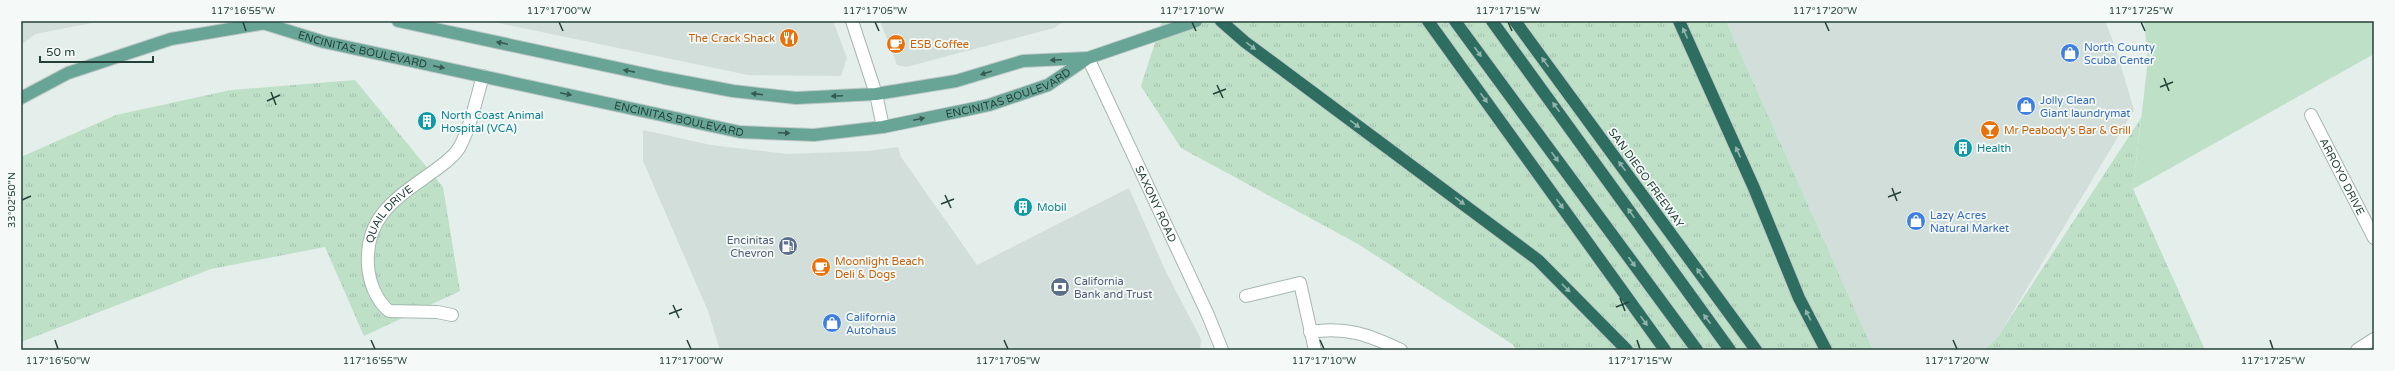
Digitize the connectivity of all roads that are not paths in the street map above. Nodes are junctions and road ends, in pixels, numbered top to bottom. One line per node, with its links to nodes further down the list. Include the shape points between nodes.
1 (398, 21): 13 (main road, ENCINITAS BOULEVARD, one-way to 1, via 796,98 733,91 574,60)
2 (852, 21): 13 (street)
3 (1196, 21): 11 (main road, ENCINITAS BOULEVARD)
4 (1221, 21): 25 (highway, one-way to 25, via 1245,42 1538,260)
5 (1428, 21): 26 (highway, one-way to 26)
6 (1455, 21): 27 (highway, one-way to 27)
7 (1492, 21): 28 (highway, one-way to 7)
8 (1515, 21): 29 (highway, SAN DIEGO FREEWAY, one-way to 8)
9 (1679, 21): 30 (highway, one-way to 9, via 1799,298 1754,188)
10 (270, 22): 12 (main road, ENCINITAS BOULEVARD, one-way to 12, via 324,42); 14 (main road, ENCINITAS BOULEVARD, via 171,39 68,73)
11 (1088, 58): 13 (main road, ENCINITAS BOULEVARD, one-way to 13, via 1023,61 956,81); 16 (main road, ENCINITAS BOULEVARD, one-way to 11, via 995,103 1048,85); 22 (street, SAXONY ROAD)
12 (483, 76): 16 (main road, ENCINITAS BOULEVARD, one-way to 16, via 740,132 814,134); 19 (street, QUAIL DRIVE, via 458,149 382,212 373,228 367,250 368,270 373,286 380,304 388,311 437,312)
13 (876, 94): 16 (street)
14 (21, 98)
15 (2311, 115): 17 (street, ARROYO DRIVE)
16 (883, 127)
17 (2374, 238)
18 (1246, 296): 20 (street, via 1300,283)
19 (452, 315)
20 (1310, 332): 23 (street); 24 (street, via 1361,332)
21 (2374, 338): 31 (street)
22 (1222, 350)
23 (1315, 350)
24 (1401, 350)
25 (1627, 350)
26 (1665, 350)
27 (1697, 350)
28 (1730, 350)
29 (1756, 350)
30 (1826, 350)
31 (2357, 350)

